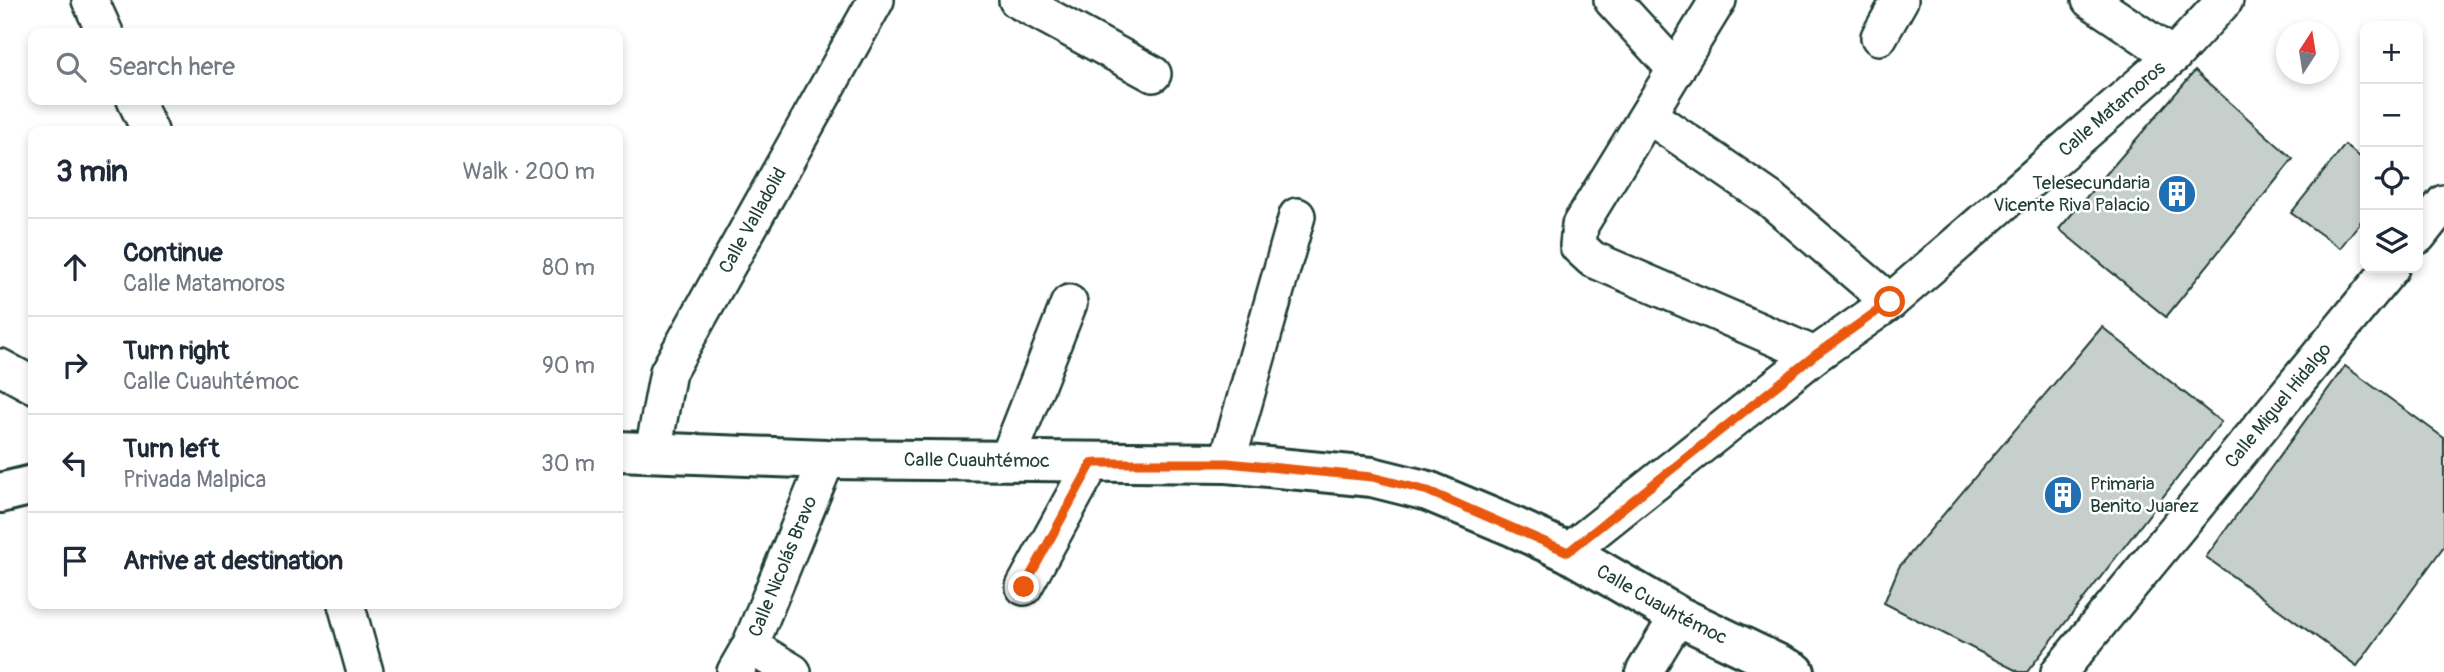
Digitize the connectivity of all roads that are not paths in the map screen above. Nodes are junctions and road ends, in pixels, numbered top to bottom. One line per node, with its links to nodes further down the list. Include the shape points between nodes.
1 (90, 0): 9 (street)
2 (876, 0): 26 (street, Calle Valladolid, via 668,372)
3 (1017, 0): 13 (street)
4 (1612, 0): 12 (street)
5 (1718, 0): 12 (street)
6 (1899, 0): 10 (street)
7 (2090, 0): 11 (street)
8 (2225, 0): 11 (street, Calle Matamoros)
9 (103, 28)
10 (1879, 37)
11 (2173, 56): 21 (street, Calle Matamoros)
12 (1676, 70): 15 (street)
13 (1153, 74)
14 (137, 105): 16 (street)
15 (1648, 115): 21 (street, via 1770,199); 23 (street, via 1580,225 1578,246 1592,259)
16 (148, 126)
17 (2443, 207): 19 (street)
18 (1297, 216): 30 (street)
19 (2423, 230)
20 (2387, 273): 42 (street, Calle Miguel Hidalgo)
21 (1890, 302): 23 (street, Calle Matamoros)
22 (1069, 303): 28 (street)
23 (1815, 355): 33 (street, Calle Matamoros)
24 (0, 367): 25 (street)
25 (28, 382)
26 (635, 451): 27 (main road, Calle Cuauhtémoc)
27 (827, 459): 28 (main road, Calle Cuauhtémoc); 37 (street, Calle Nicolás Bravo)
28 (1007, 461): 29 (main road, Calle Cuauhtémoc)
29 (1092, 463): 30 (main road, Calle Cuauhtémoc); 34 (street)
30 (1227, 463): 33 (main road, Calle Cuauhtémoc, via 1372,477 1428,491)
31 (28, 486): 32 (main road)
32 (0, 494)
33 (1568, 552): 36 (main road, Calle Cuauhtémoc)
34 (1024, 587)
35 (347, 609): 38 (street)
36 (1678, 617): 40 (street); 41 (main road, Calle Cuauhtémoc)
37 (742, 659): 39 (street)
38 (365, 672)
39 (793, 672)
40 (1644, 672)
41 (1795, 672)
42 (2059, 672)

